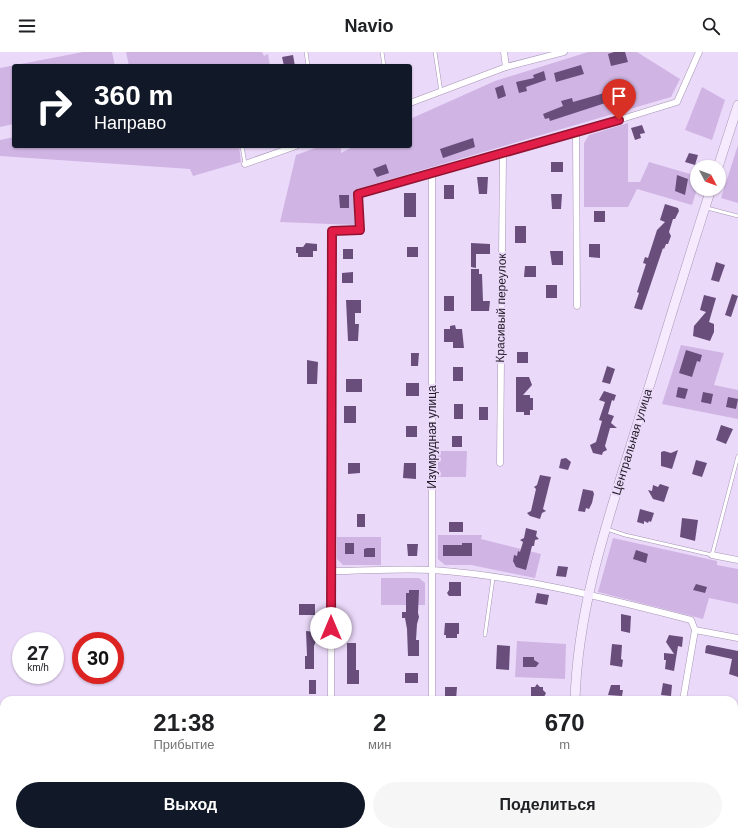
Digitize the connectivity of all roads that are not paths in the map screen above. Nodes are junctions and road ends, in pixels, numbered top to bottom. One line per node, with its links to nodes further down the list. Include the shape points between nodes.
1 (306, 52): 7 (lane)
2 (382, 52): 8 (lane)
3 (435, 52): 10 (lane)
4 (504, 52): 9 (street)
5 (564, 52): 9 (street)
6 (699, 52): 13 (street, via 678,102)
7 (308, 64)
8 (384, 64)
9 (506, 67): 10 (street)
10 (441, 92): 11 (street)
11 (412, 103)
12 (738, 105): 17 (main road)
13 (576, 133): 16 (street); 23 (street)
14 (242, 148): 18 (lane)
15 (290, 148): 18 (street)
16 (503, 154): 19 (street); 25 (street, Красивый переулок)
17 (720, 160)
18 (245, 164)
19 (432, 173): 29 (street, Изумрудная улица); 30 (street, via 358,194 360,230 332,231)
20 (709, 196): 21 (main road, Центральная улица)
21 (705, 207): 22 (lane); 26 (main road, Центральная улица)
22 (738, 216)
23 (577, 306)
24 (738, 456): 27 (lane)
25 (500, 463)
26 (606, 528): 27 (lane, via 625,535); 32 (main road, Центральная улица)
27 (712, 555): 28 (street)
28 (738, 560)
29 (431, 570): 30 (street); 31 (street); 37 (street, Изумрудная улица)
30 (331, 571): 36 (street)
31 (493, 578): 32 (street); 34 (lane)
32 (588, 593): 33 (street, via 692,620); 38 (main road, Центральная улица, via 576,664)
33 (695, 630): 35 (street); 39 (street)
34 (485, 635)
35 (738, 638)
36 (331, 696)
37 (432, 696)
38 (575, 696)
39 (684, 696)

